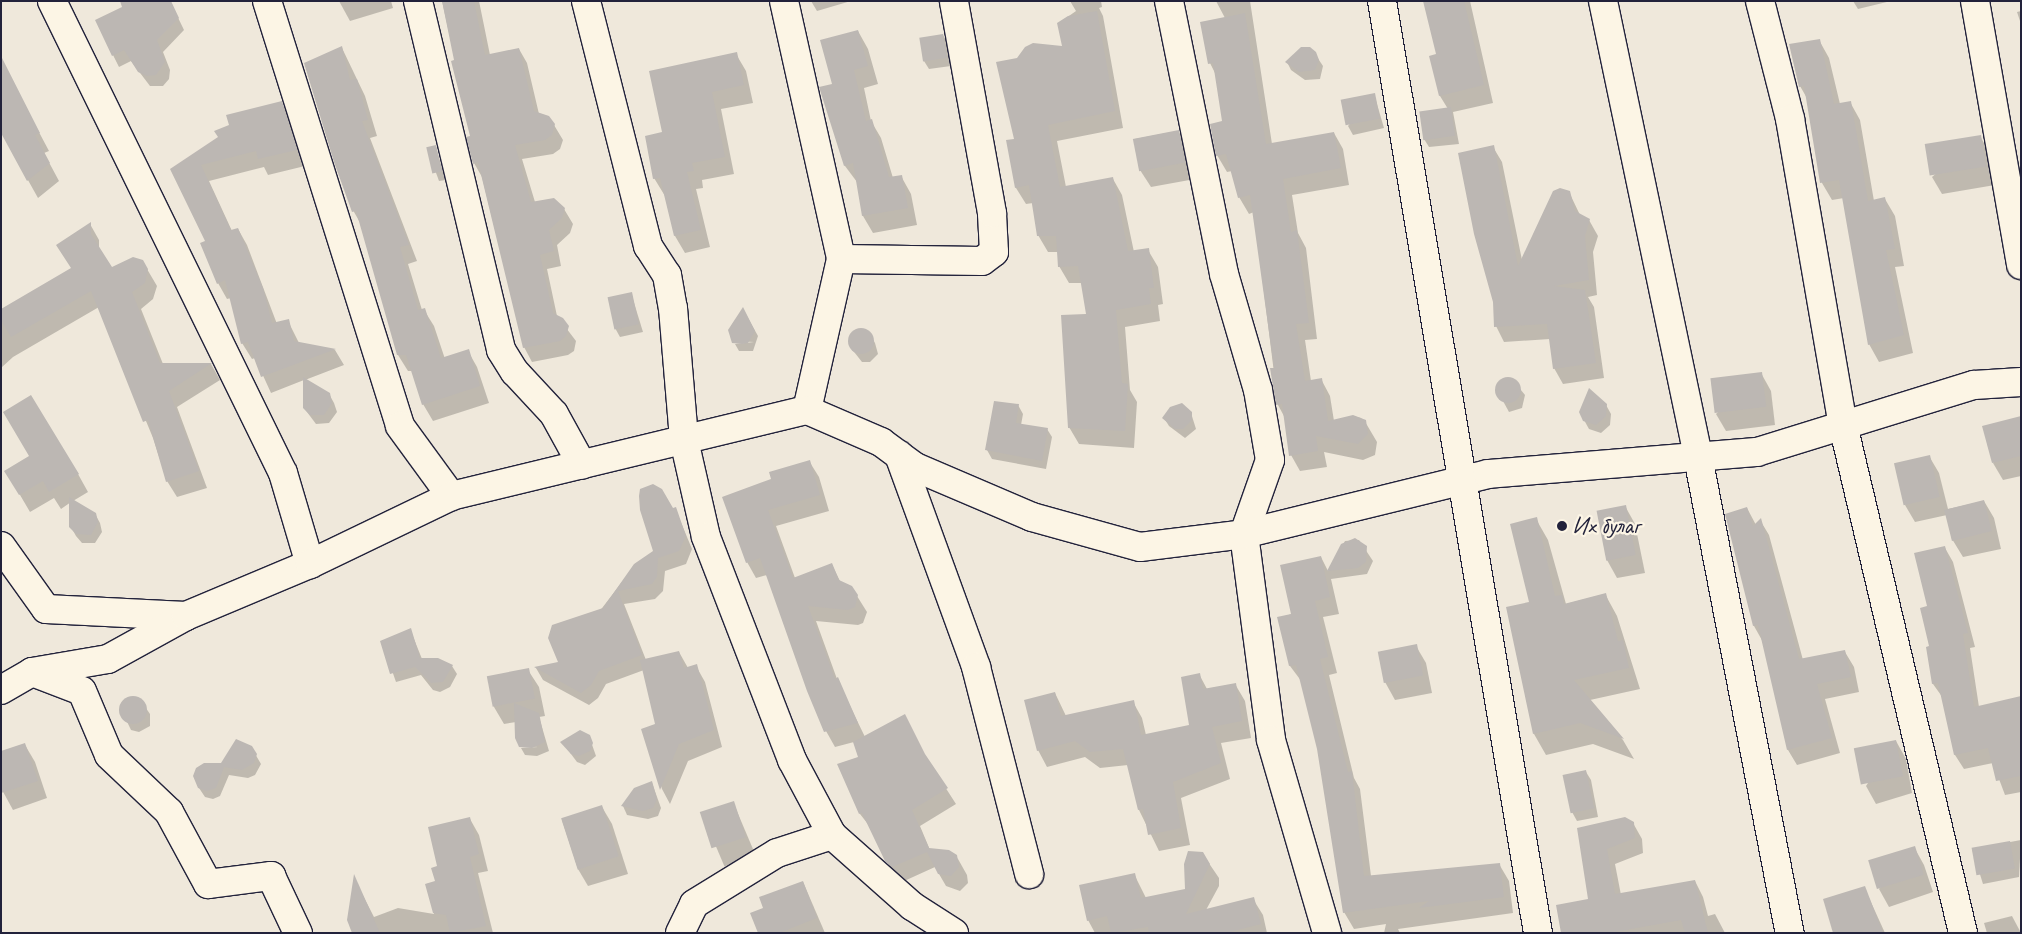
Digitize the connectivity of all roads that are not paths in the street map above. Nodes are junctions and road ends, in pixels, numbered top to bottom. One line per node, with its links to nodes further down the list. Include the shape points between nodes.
1 (52, 1): 25 (street, via 283,473)
2 (268, 1): 22 (street, via 400,426)
3 (418, 1): 20 (street, via 501,350 515,372 554,414)
4 (586, 1): 17 (street, via 648,246 667,275 673,308)
5 (784, 1): 12 (street)
6 (954, 1): 12 (street, via 992,212 994,252 982,261)
7 (1169, 1): 23 (street, via 1224,274 1258,390 1270,460)
8 (1382, 1): 21 (street)
9 (1603, 1): 19 (street)
10 (1760, 1): 16 (street, via 1790,119)
11 (1975, 1): 13 (street)
12 (842, 259): 15 (street)
13 (2021, 265)
14 (2021, 382): 16 (street, via 1974,385)
15 (807, 410): 17 (street); 18 (street, via 880,442)
16 (1843, 425): 19 (street, via 1758,452); 37 (street)
17 (684, 440): 20 (street); 29 (street, via 706,537 792,760)
18 (899, 455): 23 (street, via 915,466 1032,517 1140,547); 30 (street, via 976,667)
19 (1698, 457): 21 (street, via 1488,474); 36 (street)
20 (582, 465): 22 (street)
21 (1460, 480): 23 (street); 35 (street)
22 (450, 496): 25 (street)
23 (1244, 534): 34 (street, via 1271,740)
24 (1, 546): 26 (street, via 46,609)
25 (310, 564): 26 (street)
26 (186, 616): 27 (street, via 108,659)
27 (32, 672): 28 (street); 31 (street, via 82,691 109,755 169,812 208,884 271,876)
28 (1, 690)
29 (832, 835): 32 (street, via 777,853 694,904); 33 (street, via 912,906)
30 (1029, 874)
31 (298, 933)
32 (680, 933)
33 (954, 933)
34 (1327, 933)
35 (1538, 933)
36 (1790, 933)
37 (1963, 933)

